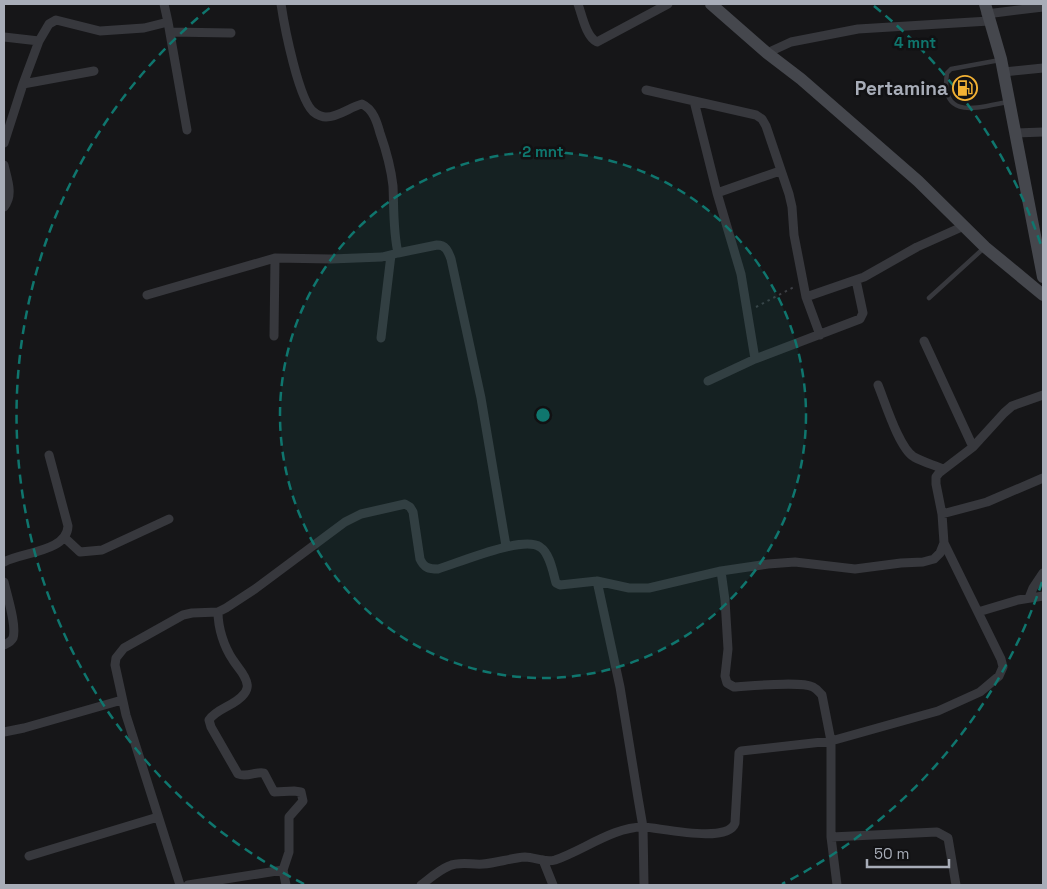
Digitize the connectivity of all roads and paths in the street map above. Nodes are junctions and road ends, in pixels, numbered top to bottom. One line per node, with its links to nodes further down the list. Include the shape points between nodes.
1 (164, 4): 8 (street)
2 (281, 4): 31 (street, via 294,68 314,113 334,116 362,104 369,107 377,123 388,155 392,184)
3 (578, 4): 4 (street, via 592,39 597,42)
4 (668, 4)
5 (711, 4): 13 (main road)
6 (1043, 7): 7 (street)
7 (986, 13): 13 (street, via 858,29 791,42); 14 (main road)
8 (168, 22): 9 (street); 12 (street, via 144,28 100,30 56,20 49,24)
9 (170, 32): 10 (street); 21 (street)
10 (231, 33)
11 (4, 37): 12 (street)
12 (39, 41): 17 (street)
13 (767, 54): 29 (main road, via 801,79 918,181)
14 (1002, 66): 15 (street); 20 (main road); 20 (lane, via 951,69 946,73 948,100 954,106 966,108)
15 (1043, 68)
16 (94, 70): 17 (street)
17 (23, 84): 24 (street)
18 (646, 90): 19 (street)
19 (694, 101): 26 (street, via 762,119); 27 (street)
20 (1009, 102): 23 (main road)
21 (187, 130)
22 (1043, 132): 23 (street)
23 (1016, 133): 33 (main road)
24 (4, 143)
25 (4, 165): 28 (street, via 9,192 9,200)
26 (780, 171): 27 (street); 35 (street, via 792,207)
27 (717, 193): 40 (street, via 737,259)
28 (4, 207)
29 (964, 226): 30 (main road); 34 (street)
30 (985, 248): 36 (main road); 39 (lane)
31 (394, 254): 32 (street, via 382,258); 43 (street); 57 (street, via 441,245 447,249 451,259 481,398)
32 (275, 258): 37 (street); 42 (street)
33 (1043, 277)
34 (856, 280): 38 (street); 41 (street, via 862,306 860,319)
35 (803, 282): 38 (street); 40 (path)
36 (1043, 295)
37 (147, 296)
38 (806, 297): 41 (street)
39 (929, 298)
40 (747, 312): 45 (street)
41 (820, 335): 45 (street)
42 (274, 336)
43 (381, 338)
44 (924, 341): 49 (street)
45 (755, 359): 46 (street)
46 (708, 381)
47 (878, 385): 51 (street, via 900,438 913,456)
48 (1043, 395): 49 (street, via 1012,406)
49 (973, 447): 51 (street)
50 (49, 455): 55 (street, via 68,526)
51 (943, 469): 53 (street, via 936,476)
52 (1043, 478): 53 (street, via 987,502)
53 (942, 514): 56 (street)
54 (168, 519): 55 (street, via 102,550 80,552)
55 (65, 538): 58 (street, via 58,544)
56 (944, 543): 59 (street, via 934,559 923,562 855,569 795,562); 66 (street)
57 (506, 546): 61 (street, via 541,547 556,583 560,585); 65 (street, via 438,569 428,569 420,559 410,506 405,504 361,514)
58 (4, 562)
59 (721, 571): 61 (street, via 649,588 629,588); 70 (street, via 728,683 734,687 812,686 822,695)
60 (1043, 573): 64 (street)
61 (597, 581): 72 (street, via 620,687)
62 (4, 582): 67 (street, via 13,637)
63 (1043, 596): 64 (street)
64 (1029, 598): 66 (street)
65 (218, 612): 68 (street, via 183,615 124,648 115,665); 76 (street, via 226,648 244,675 247,689 244,695 212,716 209,720 211,727 238,774 264,773 274,792 294,791 301,792 303,796 303,801 289,816 289,852)
66 (978, 612): 70 (street, via 1002,659 999,676 980,692 938,711)
67 (4, 645)
68 (122, 700): 69 (street); 71 (street)
69 (4, 732)
70 (831, 741): 72 (street, via 738,753 735,823 728,832 676,833); 73 (street)
71 (158, 817): 74 (street); 77 (street)
72 (643, 827): 75 (street, via 616,833 552,861); 82 (street)
73 (830, 836): 83 (street); 84 (street, via 937,832 948,838)
74 (29, 856)
75 (543, 860): 80 (street, via 525,857 457,864 448,866); 81 (street)
76 (283, 870): 78 (street); 79 (street)
77 (180, 885)
78 (188, 885)
79 (286, 885)
80 (421, 885)
81 (553, 885)
82 (644, 885)
83 (837, 885)
84 (956, 885)

